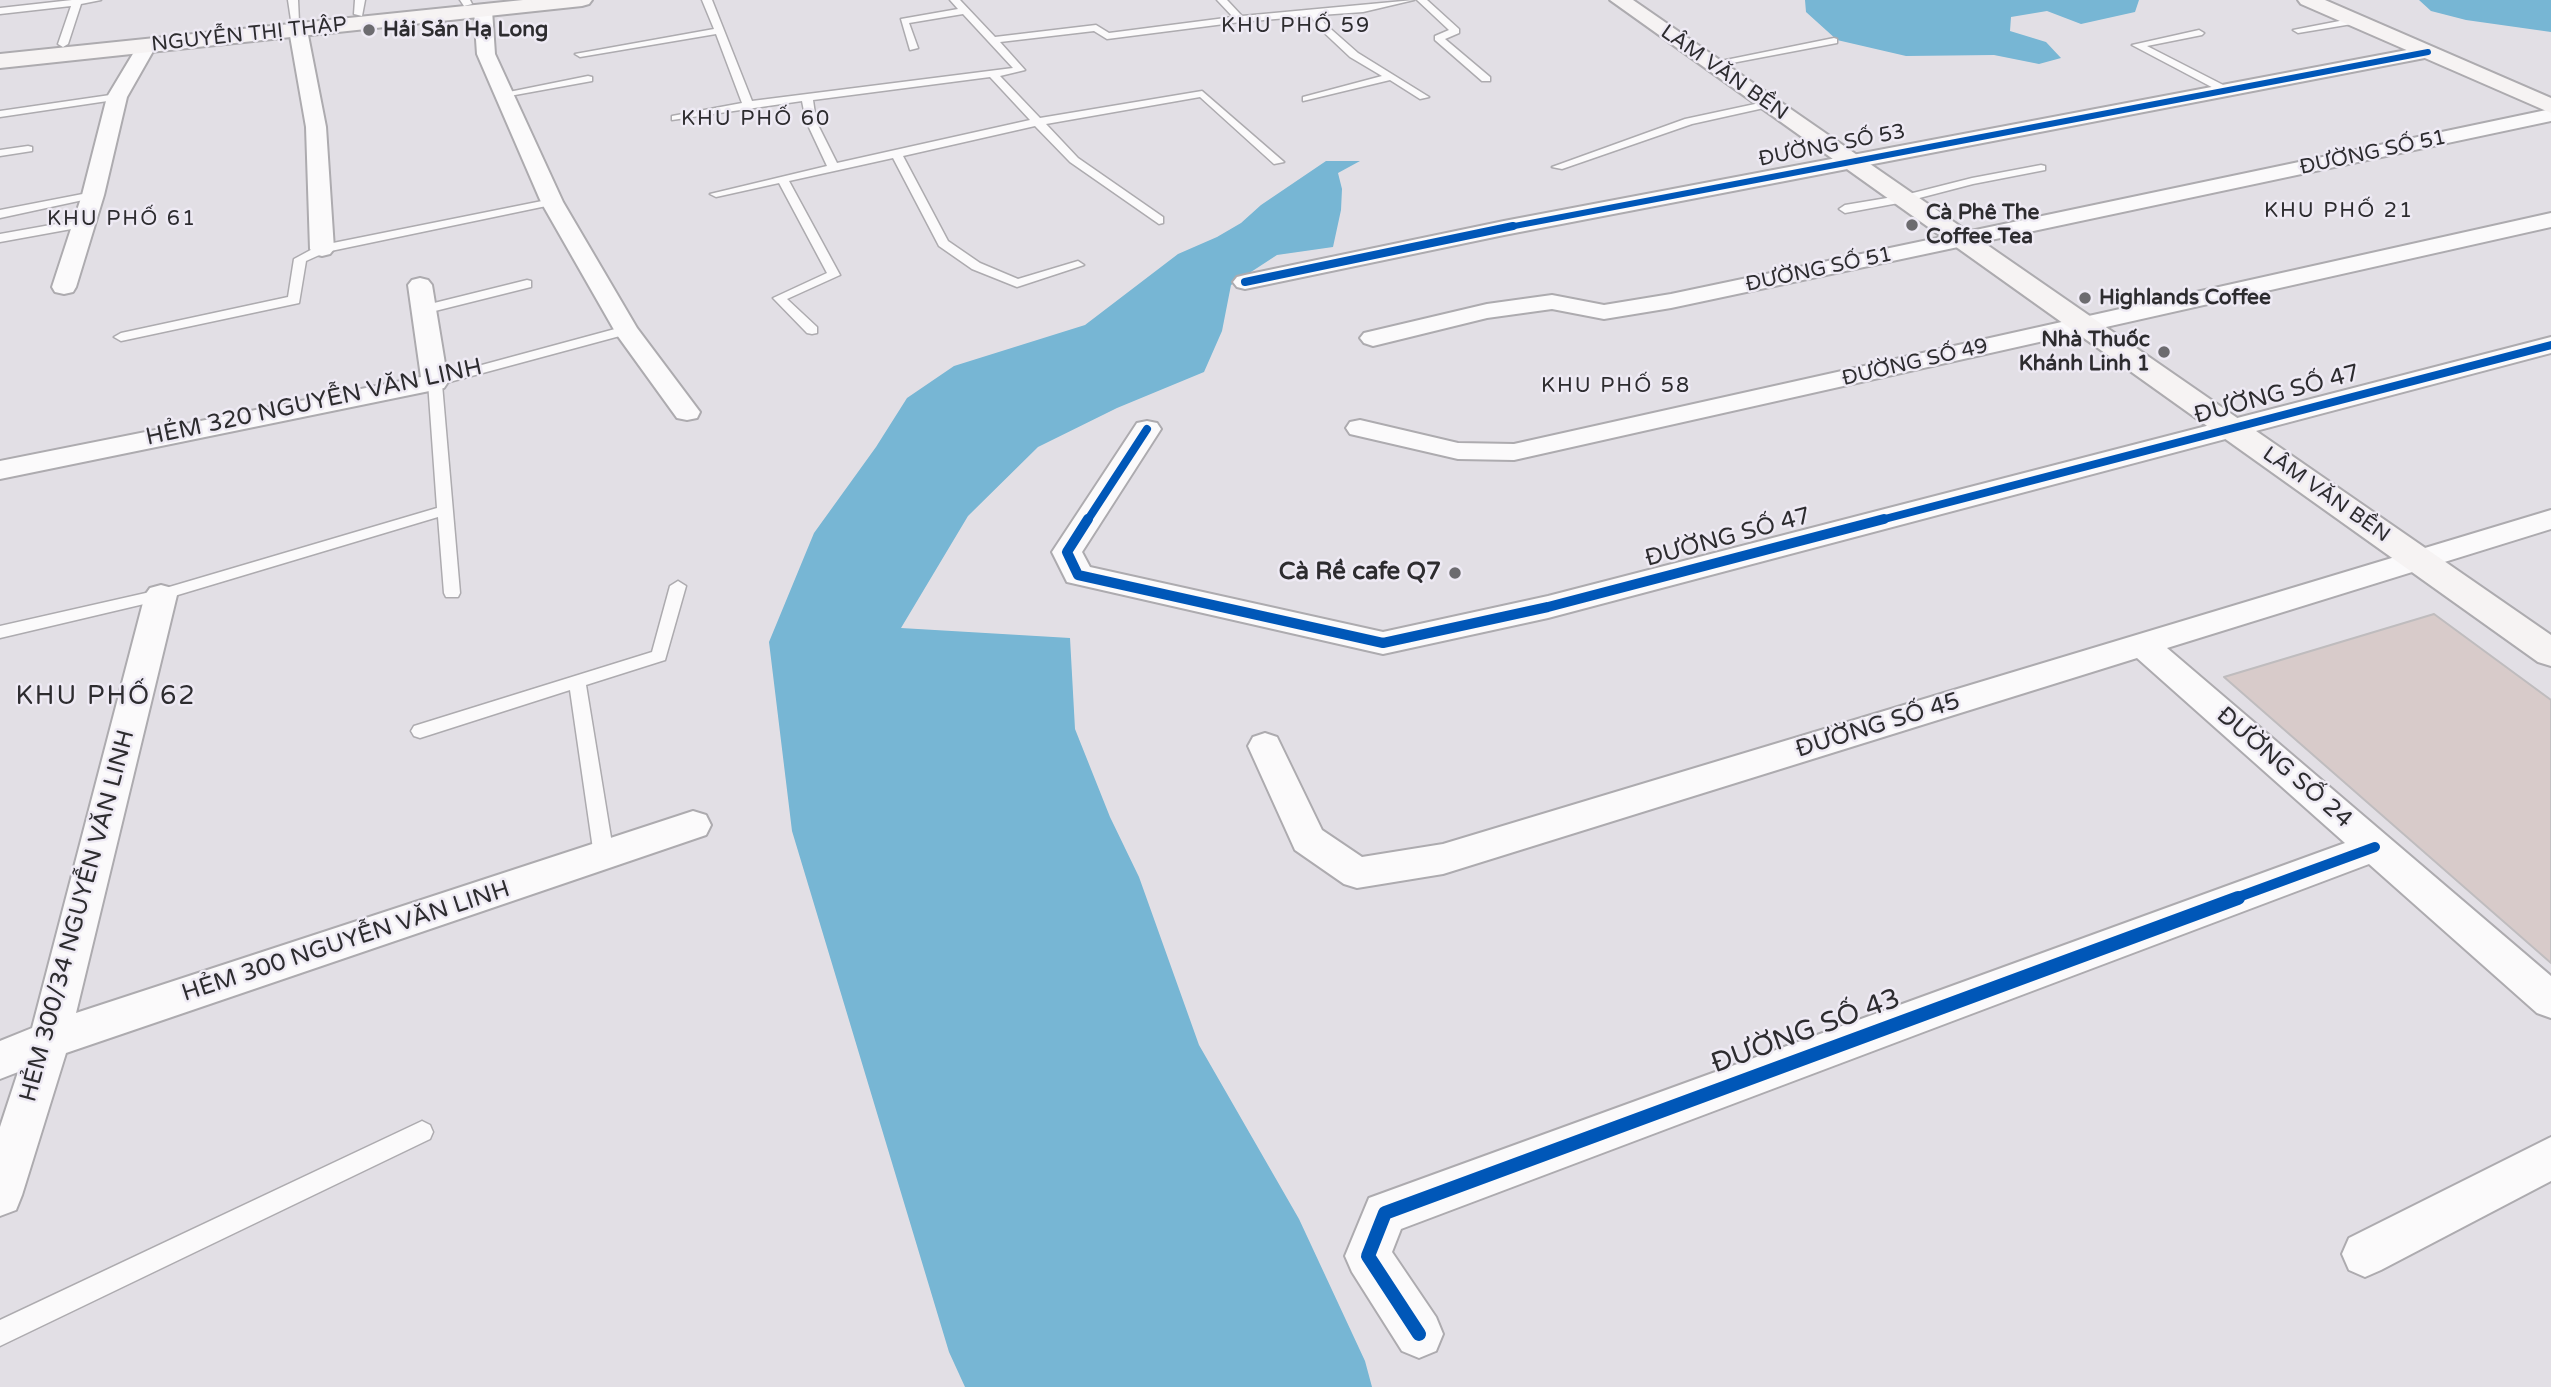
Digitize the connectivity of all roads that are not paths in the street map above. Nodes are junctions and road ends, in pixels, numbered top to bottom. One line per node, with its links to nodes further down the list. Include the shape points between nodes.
1 (96, 0): 12 (lane)
2 (503, 0): 13 (street, NGUYỄN THỊ THẬP)
3 (582, 0): 13 (street, NGUYỄN THỊ THẬP)
4 (706, 0): 23 (lane)
5 (956, 0): 17 (lane)
6 (1222, 0): 20 (lane)
7 (1354, 0): 15 (lane)
8 (1409, 0): 15 (lane)
9 (1422, 0): 38 (lane, via 1455,31 1437,38)
10 (1620, 0): 34 (street, LÂM VĂN BỀN)
11 (2308, 0): 21 (street)
12 (78, 1): 16 (lane); 27 (lane)
13 (472, 5): 14 (street, NGUYỄN THỊ THẬP); 19 (street, NGUYỄN THỊ THẬP); 40 (street)
14 (360, 7): 19 (street, NGUYỄN THỊ THẬP)
15 (1363, 9): 18 (lane)
16 (0, 11)
17 (964, 11): 25 (lane); 29 (lane, via 904,20)
18 (1315, 14): 20 (lane); 36 (lane, via 1354,55)
19 (296, 17): 27 (street, NGUYỄN THỊ THẬP); 28 (street, NGUYỄN THỊ THẬP); 72 (street, via 316,127)
20 (1240, 19): 25 (lane, via 1107,36 1096,28)
21 (2355, 21): 22 (lane); 31 (street)
22 (2298, 30)
23 (719, 31): 32 (lane); 46 (lane)
24 (2199, 33): 39 (lane, via 2137,45)
25 (993, 40): 35 (lane, via 1020,70)
26 (1834, 41): 34 (lane)
27 (63, 44): 30 (street, NGUYỄN THỊ THẬP)
28 (147, 46): 33 (street, NGUYỄN THỊ THẬP); 41 (street)
29 (913, 48)
30 (0, 51)
31 (2428, 52): 39 (street, ĐƯỜNG SỐ 53); 47 (street)
32 (580, 54)
33 (0, 61)
34 (1711, 64): 45 (street, LÂM VĂN BỀN)
35 (992, 74): 42 (lane); 51 (lane)
36 (1391, 77): 43 (lane); 44 (lane)
37 (588, 79): 40 (lane)
38 (1486, 79)
39 (2227, 91): 56 (street, ĐƯỜNG SỐ 53)
40 (504, 94): 64 (street)
41 (117, 97): 48 (lane); 62 (street)
42 (807, 97): 46 (lane); 57 (lane, via 811,121)
43 (1424, 97)
44 (1307, 99)
45 (1769, 104): 56 (street, LÂM VĂN BỀN); 58 (lane, via 1689,121)
46 (748, 105): 50 (lane)
47 (2551, 106)
48 (0, 114)
49 (2551, 115): 71 (street, ĐƯỜNG SỐ 51)
50 (676, 118)
51 (1038, 122): 54 (lane); 55 (lane, via 1202,94); 67 (lane, via 1074,160)
52 (27, 149): 53 (lane)
53 (0, 153)
54 (897, 155): 57 (lane); 73 (lane, via 943,243 976,266 1017,284)
55 (1278, 162)
56 (1852, 162): 63 (street, LÂM VĂN BỀN); 74 (street, ĐƯỜNG SỐ 53)
57 (834, 167): 60 (lane)
58 (1558, 167)
59 (2040, 168): 63 (lane)
60 (783, 180): 61 (lane); 80 (lane, via 834,275 779,299)
61 (716, 194)
62 (93, 195): 66 (lane); 69 (street)
63 (1903, 199): 65 (lane); 71 (street, LÂM VĂN BỀN)
64 (552, 202): 72 (lane); 79 (street)
65 (1845, 209)
66 (0, 214)
67 (1159, 220)
68 (2551, 220): 78 (street, ĐƯỜNG SỐ 49)
69 (85, 223): 70 (lane); 76 (street)
70 (0, 238)
71 (1962, 240): 78 (street, LÂM VĂN BỀN); 82 (street, ĐƯỜNG SỐ 51, via 1671,301 1604,312 1552,302 1487,311)
72 (322, 249): 81 (lane, via 300,259 294,300)
73 (1078, 265)
74 (1245, 282)
75 (527, 284): 77 (lane)
76 (65, 287)
77 (422, 298): 84 (street)
78 (2084, 325): 86 (street, ĐƯỜNG SỐ 49, via 1514,452 1458,451); 87 (street, LÂM VĂN BỀN)
79 (626, 330): 84 (lane, HẺM 320 NGUYỄN VĂN LINH); 85 (street)
80 (813, 330)
81 (121, 337)
82 (1373, 338)
83 (2551, 345): 87 (street, ĐƯỜNG SỐ 47)
84 (435, 382): 89 (street, HẺM 320 NGUYỄN VĂN LINH); 90 (lane)
85 (687, 412)
86 (1360, 428)
87 (2232, 428): 88 (street, ĐƯỜNG SỐ 47, via 1548,607 1383,643 1078,575 1067,551); 92 (street, LÂM VĂN BỀN)
88 (1147, 429)
89 (0, 470)
90 (443, 511): 94 (lane); 95 (lane)
91 (2551, 519): 92 (street, ĐƯỜNG SỐ 45)
92 (2417, 559): 97 (street, ĐƯỜNG SỐ 45); 98 (street, LÂM VĂN BỀN)
93 (678, 586): 99 (lane, via 659,656)
94 (452, 593)
95 (161, 594): 96 (lane); 106 (street, HẺM 300/34 NGUYỄN VĂN LINH)
96 (0, 632)
97 (2143, 645): 101 (street, ĐƯỜNG SỐ 45, via 1443,859 1357,873 1308,840); 103 (street, ĐƯỜNG SỐ 24)
98 (2551, 653)
99 (577, 682): 100 (lane); 104 (lane)
100 (420, 731)
101 (1265, 746)
102 (693, 825): 104 (street, HẺM 300 NGUYỄN VĂN LINH)
103 (2375, 847): 105 (street, ĐƯỜNG SỐ 24); 113 (street, ĐƯỜNG SỐ 43, via 1385,1213 1368,1256)
104 (604, 856): 106 (street, HẺM 300 NGUYỄN VĂN LINH)
105 (2551, 1001)
106 (49, 1040): 107 (street, HẺM 300 NGUYỄN VĂN LINH); 110 (street, HẺM 300/34 NGUYỄN VĂN LINH)
107 (0, 1060)
108 (422, 1132): 112 (lane)
109 (2551, 1158): 111 (street)
110 (0, 1195)
111 (2365, 1254)
112 (0, 1334)
113 (1419, 1334)

